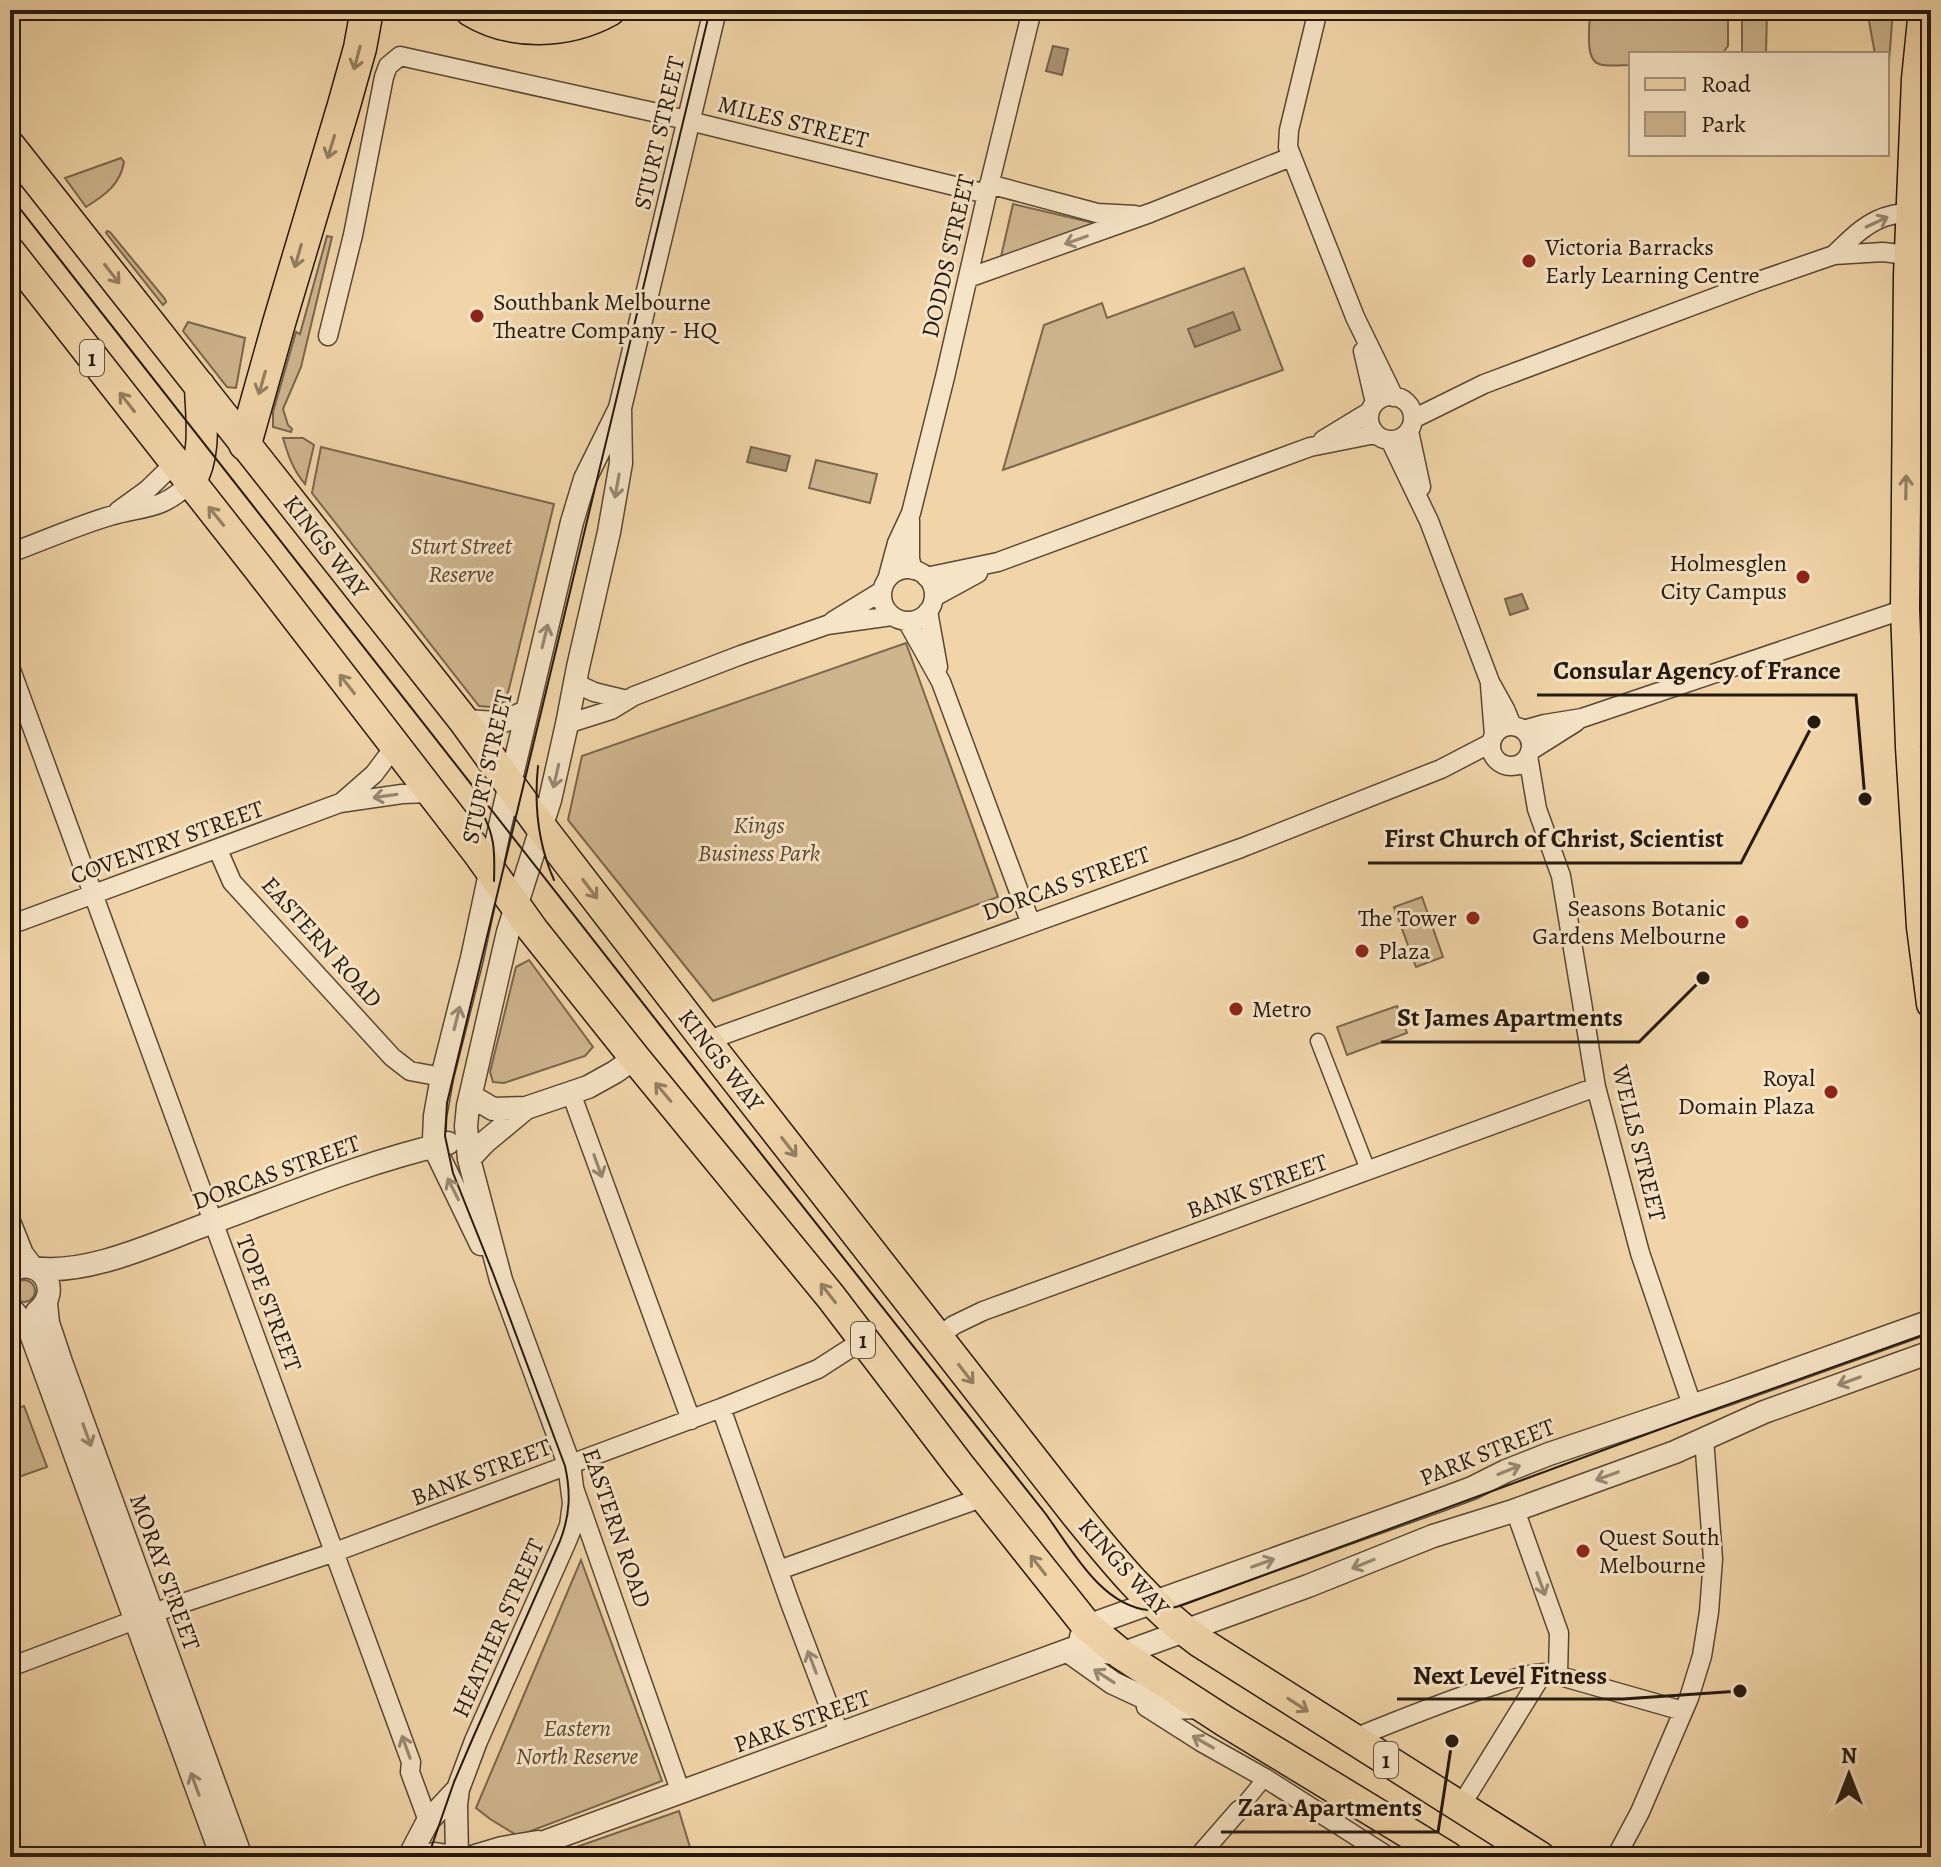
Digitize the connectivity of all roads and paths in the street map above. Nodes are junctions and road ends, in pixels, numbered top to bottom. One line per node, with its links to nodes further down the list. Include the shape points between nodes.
1 (367, 10): 26 (highway, one-way to 26)
2 (471, 10): 3 (highway, via 534,29)
3 (609, 10)
4 (715, 10): 8 (street, STURT STREET)
5 (1032, 10): 11 (street, DODDS STREET)
6 (1318, 10): 10 (street, via 1289,130)
7 (1923, 10): 13 (main road, via 1916,79)
8 (689, 121): 11 (street, MILES STREET); 20 (street, MILES STREET, via 400,56 384,77); 22 (street, STURT STREET)
9 (10, 146): 21 (highway, KINGS WAY / 1, one-way to 21)
10 (1291, 157): 12 (street, MILES STREET); 19 (street)
11 (988, 189): 12 (street, MILES STREET, via 1097,213); 17 (street, DODDS STREET)
12 (1150, 213): 17 (street, MILES STREET, one-way to 17)
13 (1921, 214): 15 (street, one-way to 13, via 1864,228 1893,214); 16 (main road)
14 (10, 252): 29 (highway, 1, one-way to 14)
15 (1834, 255): 16 (street); 24 (street)
16 (1920, 256): 37 (main road, one-way to 16)
17 (968, 278): 30 (street, DODDS STREET)
18 (1931, 316): 28 (main road)
19 (1355, 317): 23 (street); 24 (street)
20 (328, 336)
21 (200, 386): 26 (highway, KINGS WAY / 1); 29 (highway, via 199,465)
22 (620, 408): 43 (street, STURT STREET, one-way to 43, via 621,463); 45 (street, STURT STREET, one-way to 22, via 585,479)
23 (1372, 408): 24 (street, via 1381,399); 25 (street, via 1369,424); 27 (street)
24 (1405, 412): 25 (street, via 1404,436); 31 (street)
25 (1383, 437): 27 (street); 31 (street)
26 (245, 444): 47 (highway, KINGS WAY / 1)
27 (1310, 447): 33 (street)
28 (1931, 464)
29 (182, 473): 32 (street, via 177,496); 50 (highway, 1, one-way to 29)
30 (911, 513): 34 (street, DODDS STREET, via 910,559); 35 (street, DODDS STREET)
31 (1429, 521): 42 (street)
32 (10, 553)
33 (998, 562): 34 (street); 36 (street)
34 (919, 573): 35 (street, via 898,571); 36 (street, via 933,589)
35 (885, 585): 38 (street, via 884,605); 39 (street)
36 (931, 604): 38 (street, via 915,620); 41 (street)
37 (1918, 605): 46 (street); 64 (main road, via 1910,747)
38 (900, 618): 39 (street); 41 (street)
39 (827, 625): 44 (street)
40 (10, 667): 60 (street, TOPE STREET)
41 (941, 682): 62 (street)
42 (1490, 682): 49 (street); 51 (street)
43 (575, 683): 44 (street); 48 (street, STURT STREET)
44 (627, 700): 48 (street)
45 (527, 712): 47 (street, via 498,723); 53 (street, STURT STREET)
46 (1582, 718): 49 (street); 52 (street)
47 (464, 721): 53 (highway, KINGS WAY / 1)
48 (567, 724): 57 (street, STURT STREET, one-way to 57)
49 (1518, 728): 51 (street, via 1505,727); 52 (street, via 1530,740)
50 (395, 746): 54 (highway, 1); 55 (street, COVENTRY STREET, via 374,774)
51 (1496, 750): 52 (street, via 1519,765); 56 (street, WELLS STREET); 62 (street, DORCAS STREET)
52 (1529, 753): 56 (street, WELLS STREET)
53 (510, 783): 57 (highway, KINGS WAY / 1); 59 (street, STURT STREET)
54 (431, 793): 55 (street, COVENTRY STREET, one-way to 55); 59 (highway, 1)
55 (340, 803): 58 (street, COVENTRY STREET)
56 (1537, 809): 69 (street, WELLS STREET, via 1561,876)
57 (542, 827): 61 (street, STURT STREET); 65 (highway, KINGS WAY / 1, one-way to 65)
58 (218, 850): 60 (street, COVENTRY STREET); 68 (street, EASTERN ROAD, via 232,882 392,1057 410,1071)
59 (490, 870): 61 (highway, 1); 68 (street, STURT STREET, one-way to 59)
60 (94, 894): 63 (street, COVENTRY STREET); 76 (street, TOPE STREET)
61 (516, 907): 67 (highway, 1); 71 (street, STURT STREET)
62 (1031, 924): 65 (street, DORCAS STREET)
63 (10, 925)
64 (1931, 1004)
65 (706, 1041): 84 (highway, KINGS WAY / 1, one-way to 84)
66 (1318, 1041): 75 (street)
67 (635, 1058): 70 (street); 85 (highway, 1, one-way to 67)
68 (442, 1077): 73 (street, STURT STREET)
69 (1596, 1087): 75 (street, BANK STREET); 87 (street, WELLS STREET, via 1640,1253)
70 (571, 1093): 72 (street); 89 (street, one-way to 89)
71 (471, 1096): 72 (street, via 493,1109); 74 (street, STURT STREET)
72 (526, 1108): 74 (street, via 485,1142)
73 (435, 1146): 74 (street, DORCAS STREET); 76 (street, DORCAS STREET); 80 (street, EASTERN ROAD, one-way to 73)
74 (468, 1149): 80 (street, EASTERN ROAD)
75 (1368, 1170): 84 (street, BANK STREET, via 983,1311)
76 (213, 1222): 78 (street, DORCAS STREET); 94 (street, TOPE STREET)
77 (10, 1224): 79 (street)
78 (105, 1261): 79 (street, DORCAS STREET); 81 (street, DORCAS STREET)
79 (25, 1269): 81 (street, MORAY STREET, via 43,1274)
80 (501, 1280): 91 (street, EASTERN ROAD)
81 (47, 1302): 82 (street, DORCAS STREET, via 30,1315); 97 (street, MORAY STREET, one-way to 97, via 48,1323)
82 (12, 1312): 97 (street, MORAY STREET, via 28,1328)
83 (1931, 1321): 87 (street, PARK STREET)
84 (938, 1337): 96 (highway, KINGS WAY / 1, one-way to 96, via 1075,1513)
85 (863, 1340): 88 (street, BANK STREET, via 818,1369); 92 (highway, 1)
86 (1931, 1352): 90 (street, one-way to 90)
87 (1692, 1405): 90 (street, WELLS STREET); 96 (street, PARK STREET, one-way to 87)
88 (721, 1408): 89 (street, BANK STREET); 95 (street)
89 (691, 1420): 91 (street, BANK STREET)
90 (1704, 1438): 93 (street, one-way to 93); 105 (street, via 1713,1559 1709,1612 1702,1656)
91 (571, 1474): 94 (street, BANK STREET); 109 (street, HEATHER STREET, via 571,1526); 110 (street, EASTERN ROAD)
92 (984, 1497): 95 (street); 99 (highway, 1, one-way to 92)
93 (1515, 1510): 98 (street, one-way to 98); 102 (street, one-way to 102, via 1559,1633)
94 (335, 1552): 97 (street, BANK STREET); 113 (street, TOPE STREET, one-way to 94)
95 (779, 1570): 106 (street, one-way to 95)
96 (1153, 1603): 98 (highway, KINGS WAY / 1); 99 (street, PARK STREET)
97 (144, 1617): 101 (street, BANK STREET); 117 (street, MORAY STREET, one-way to 97); 118 (street, MORAY STREET)
98 (1184, 1631): 100 (street); 107 (highway, KINGS WAY / 1, one-way to 107)
99 (1076, 1642): 100 (highway, 1); 103 (street, one-way to 99, via 1104,1677); 106 (street, PARK STREET)
100 (1121, 1654): 104 (highway, 1)
101 (10, 1667)
102 (1550, 1674): 105 (street); 107 (street, via 1520,1677 1445,1701); 111 (street)
103 (1142, 1697): 104 (street, via 1167,1708); 108 (street, one-way to 103, via 1146,1707)
104 (1203, 1707): 114 (highway, 1)
105 (1683, 1711): 127 (street)
106 (840, 1735): 110 (street, PARK STREET)
107 (1352, 1739): 111 (highway, KINGS WAY / 1)
108 (1265, 1778): 112 (street); 116 (street)
109 (458, 1789): 113 (street, HEATHER STREET); 121 (street, HEATHER STREET)
110 (681, 1793): 115 (street, PARK STREET)
111 (1460, 1807): 126 (highway, KINGS WAY / 1)
112 (1239, 1810): 124 (street)
113 (428, 1821): 119 (street, HEATHER STREET)
114 (1391, 1821): 116 (street); 125 (highway, 1)
115 (547, 1841): 122 (street, PARK STREET); 123 (street, PARK STREET)
116 (1381, 1852)
117 (222, 1857)
118 (241, 1857)
119 (409, 1857)
120 (416, 1857): 121 (street)
121 (455, 1857)
122 (472, 1857)
123 (520, 1857)
124 (1198, 1857)
125 (1448, 1857)
126 (1540, 1857)
127 (1616, 1857)

